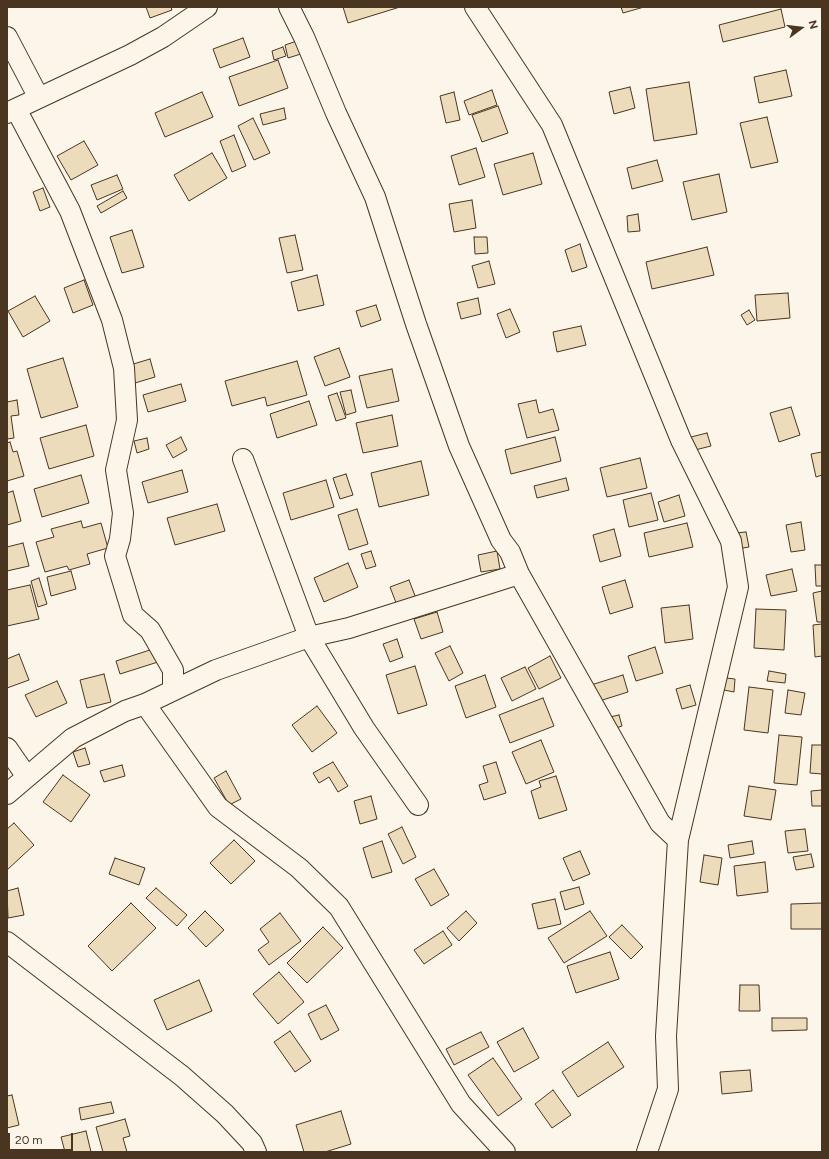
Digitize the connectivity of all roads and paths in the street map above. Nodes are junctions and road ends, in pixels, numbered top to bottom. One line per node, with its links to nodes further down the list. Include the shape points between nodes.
1 (289, 7): 8 (street, via 375,197 459,446)
2 (475, 7): 16 (street, via 552,125 681,440 732,541 738,587)
3 (197, 10): 5 (street, via 163,37)
4 (7, 38): 5 (street)
5 (39, 98): 6 (street)
6 (12, 111): 10 (street, via 70,211 112,320 124,368 127,420 116,470 123,512 115,556 133,615 150,630 173,670)
7 (243, 459): 9 (street)
8 (518, 574): 9 (street, via 349,628); 16 (street, via 660,823)
9 (309, 637): 10 (street, via 216,670); 15 (street, via 364,728)
10 (173, 690): 11 (street)
11 (145, 704): 13 (street, via 104,721 73,738); 19 (street, via 218,807 299,868 339,907 461,1104)
12 (7, 748): 13 (street)
13 (27, 777): 14 (street)
14 (7, 794)
15 (418, 804)
16 (678, 840): 20 (street, via 666,1036 668,1089)
17 (7, 942): 18 (street, via 182,1076 225,1114 252,1143)
18 (256, 1152)
19 (505, 1152)
20 (647, 1152)

